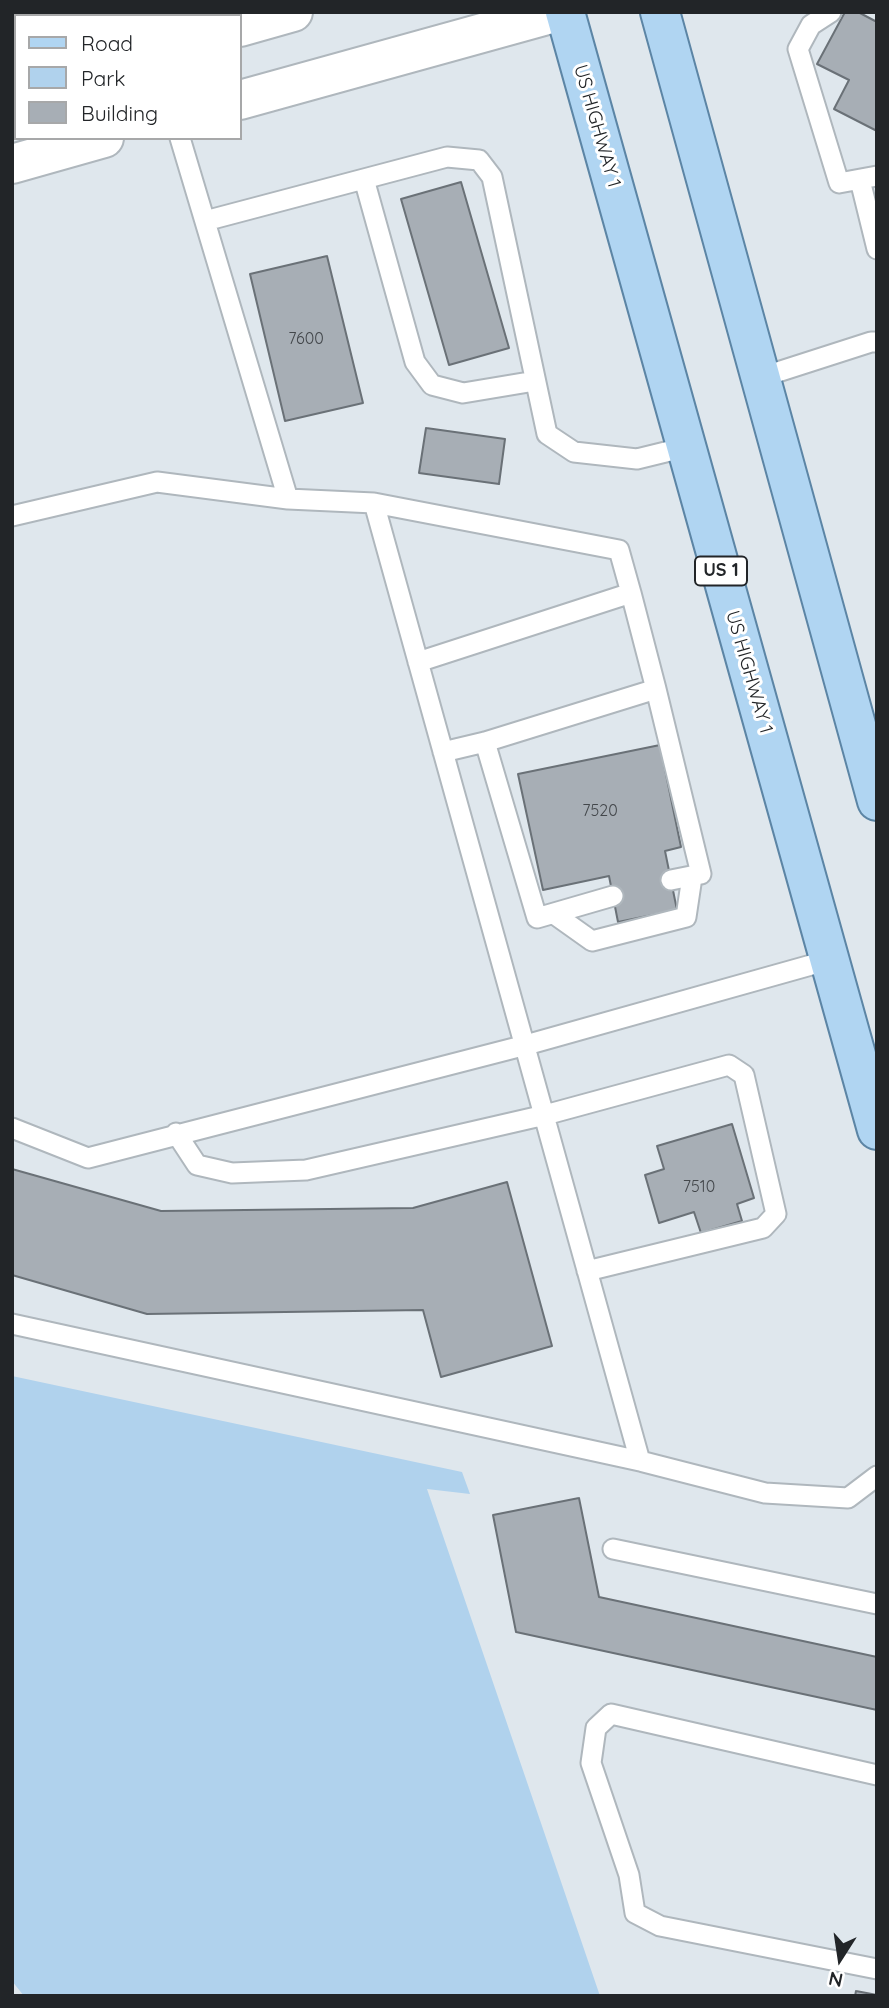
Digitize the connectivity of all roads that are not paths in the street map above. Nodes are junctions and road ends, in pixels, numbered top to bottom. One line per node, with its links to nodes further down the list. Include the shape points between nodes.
1 (293, 12): 6 (street)
2 (558, 12): 7 (street)
3 (565, 12): 18 (main road, US HIGHWAY 1 / US 1)
4 (660, 12): 16 (main road)
5 (831, 12): 11 (lane, via 811,26 798,49 839,183)
6 (242, 26)
7 (242, 99)
8 (97, 140): 10 (street)
9 (181, 140): 13 (lane)
10 (12, 164)
11 (868, 178): 14 (lane)
12 (364, 179): 13 (lane); 17 (lane, via 415,362 432,385 463,393); 17 (lane, via 447,157 479,160 492,177)
13 (205, 221): 19 (lane)
14 (877, 249)
15 (877, 342): 16 (lane)
16 (759, 378): 27 (main road)
17 (535, 381): 18 (lane, via 547,433 574,452 636,459)
18 (686, 447): 32 (main road, US HIGHWAY 1 / US 1)
19 (288, 499): 20 (lane); 21 (lane, via 157,482)
20 (374, 503): 22 (lane, via 619,550); 23 (lane)
21 (12, 516)
22 (631, 593): 23 (lane); 24 (lane)
23 (418, 662): 26 (lane)
24 (656, 689): 25 (lane); 28 (lane, via 701,874)
25 (485, 742): 26 (lane); 31 (lane, via 537,918)
26 (443, 752): 33 (lane)
27 (877, 801)
28 (692, 877): 29 (lane); 31 (lane, via 686,917 592,941)
29 (671, 880)
30 (613, 896): 31 (lane)
31 (554, 914)
32 (830, 960): 33 (lane); 36 (main road, US HIGHWAY 1 / US 1)
33 (526, 1045): 34 (lane); 37 (lane)
34 (544, 1115): 37 (lane, via 306,1170 232,1173 197,1165); 38 (lane); 38 (lane, via 729,1065 744,1076 776,1214 763,1228)
35 (12, 1128): 37 (lane, via 88,1158)
36 (877, 1130)
37 (176, 1133)
38 (587, 1271): 40 (lane)
39 (12, 1324): 40 (lane)
40 (640, 1461): 41 (lane, via 765,1493 848,1498)
41 (877, 1476)
42 (613, 1549): 43 (lane)
43 (877, 1604)
44 (877, 1775): 45 (lane, via 611,1714 596,1728 591,1763 629,1875 635,1913 660,1926)
45 (877, 1969)

